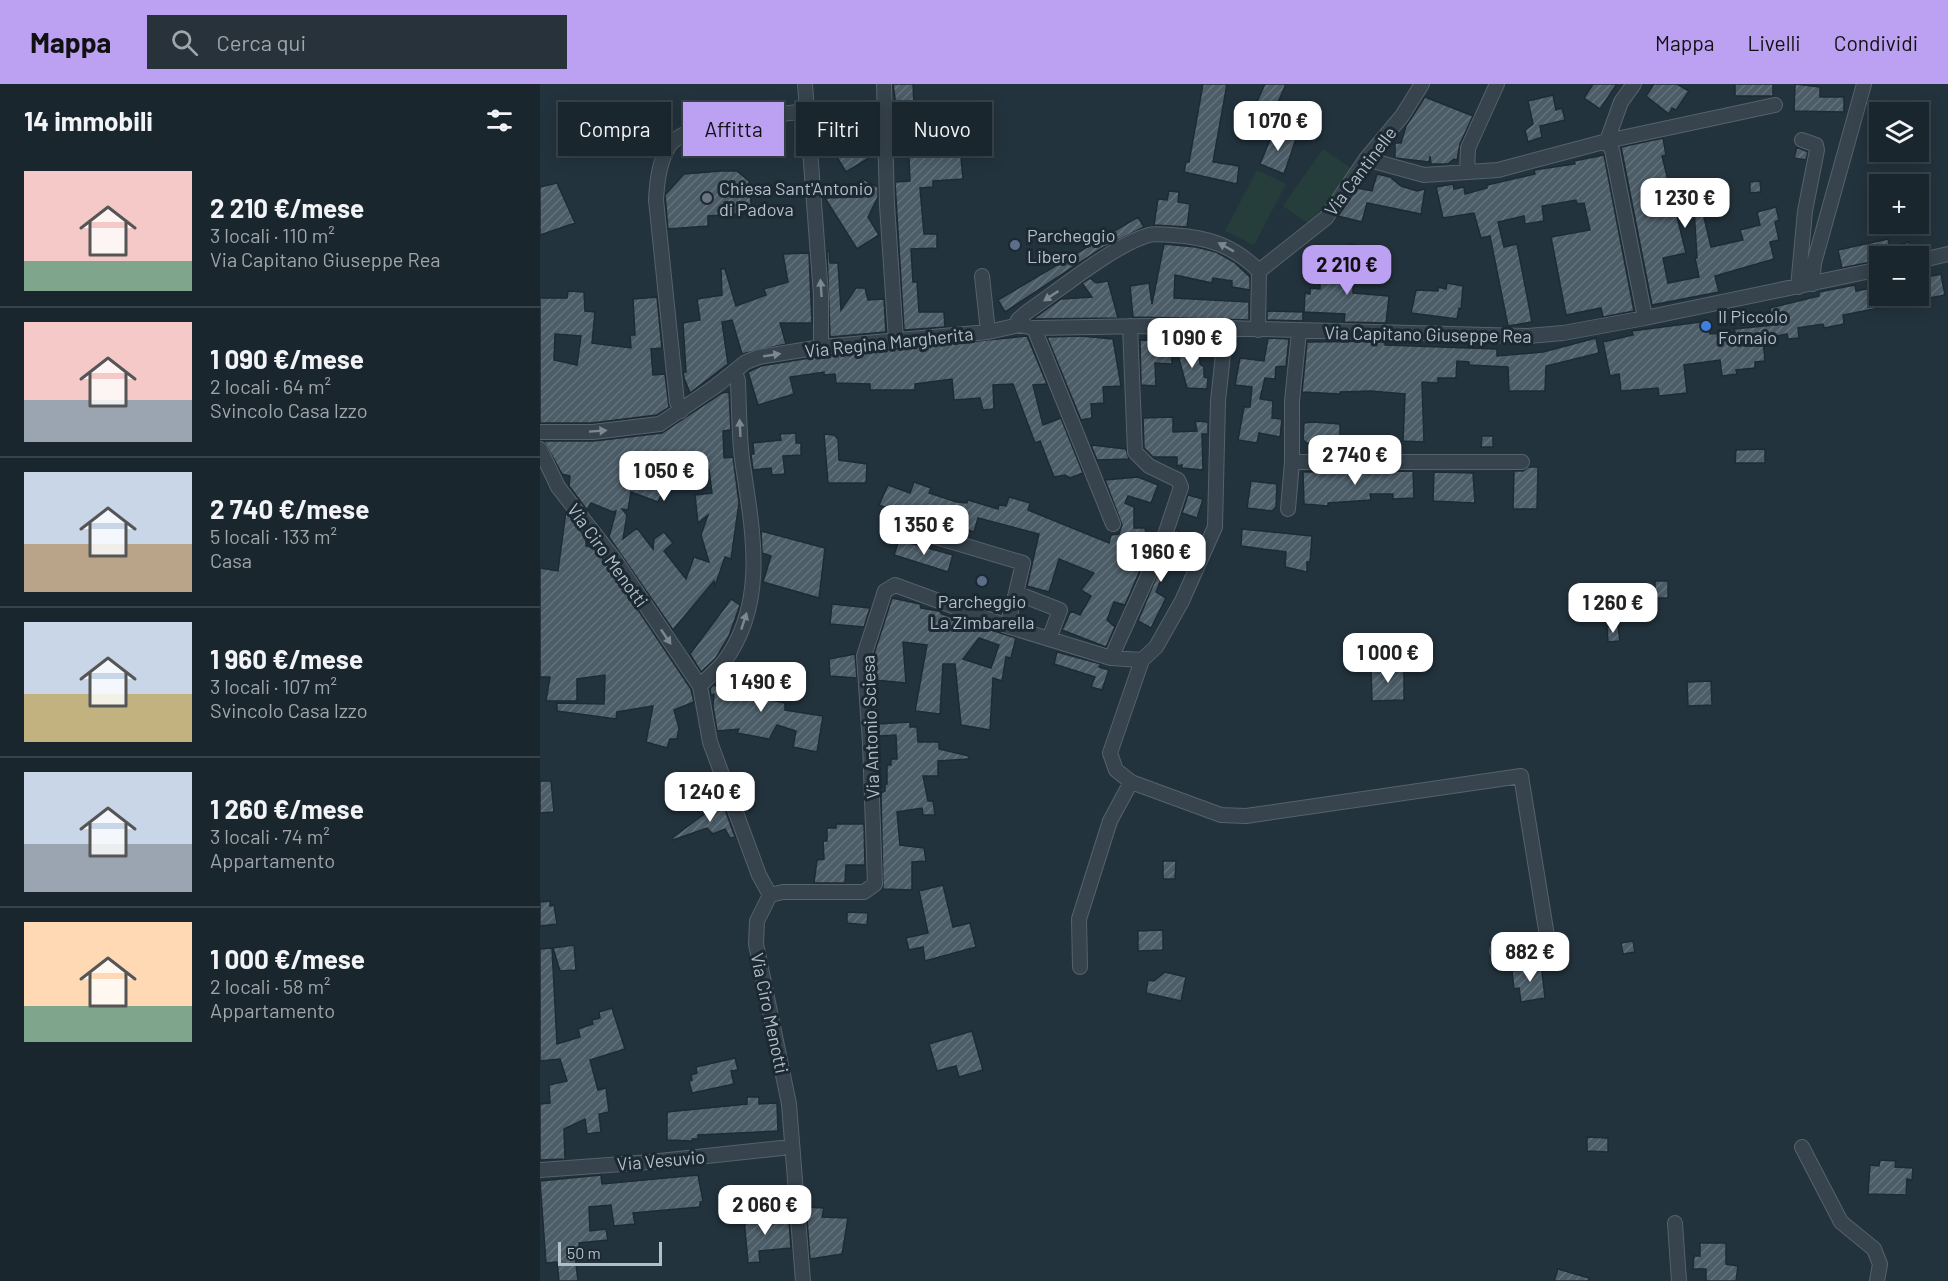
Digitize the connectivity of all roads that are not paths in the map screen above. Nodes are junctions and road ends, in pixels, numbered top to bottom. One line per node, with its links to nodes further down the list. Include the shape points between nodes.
1 (805, 84): 7 (street)
2 (884, 84): 29 (street)
3 (1422, 84): 13 (street, Via Cantinelle, via 1402,116)
4 (1497, 84): 14 (street, via 1468,147)
5 (1634, 84): 11 (street, via 1621,102)
6 (1864, 84): 20 (street)
7 (806, 102)
8 (1775, 105): 11 (street)
9 (796, 112): 32 (street, via 742,118 689,132 670,146 658,174 656,200)
10 (1802, 140): 20 (street, via 1816,145 1805,212)
11 (1607, 141): 14 (street, via 1498,170); 21 (street)
12 (810, 156): 30 (street, one-way to 12, via 821,295)
13 (1366, 159): 14 (street, via 1424,175); 17 (street, Via Cantinelle, via 1326,218)
14 (1467, 172)
15 (1948, 254): 16 (street)
16 (1929, 258)
17 (1259, 271): 22 (street, one-way to 22, via 1221,242 1150,234 1125,246 1027,312 1018,320); 26 (street)
18 (1869, 271): 20 (street, Via Capitano Giuseppe Rea)
19 (982, 276): 27 (street)
20 (1805, 285): 21 (street, Via Capitano Giuseppe Rea)
21 (1645, 318): 28 (street, Via Capitano Giuseppe Rea, via 1563,333 1506,337)
22 (1019, 325): 24 (street, Via Regina Margherita); 27 (street, Via Regina Margherita)
23 (1130, 326): 24 (street, Via Regina Margherita); 25 (street, Via Regina Margherita); 43 (street, via 1135,452 1149,466 1178,480 1180,487 1161,547)
24 (1034, 328): 38 (street)
25 (1232, 329): 26 (street, Via Regina Margherita); 44 (street, via 1224,345 1218,401 1215,526 1182,601 1156,647)
26 (1258, 330): 28 (street, Via Capitano Giuseppe Rea)
27 (988, 332): 29 (street, Via Regina Margherita)
28 (1299, 332): 35 (street, via 1292,401)
29 (896, 340): 30 (street, Via Regina Margherita)
30 (821, 347): 31 (street, Via Regina Margherita, one-way to 30, via 759,357)
31 (735, 371): 32 (street, Via Regina Margherita); 45 (street, one-way to 31, via 723,663 742,628 754,586 751,515)
32 (681, 411): 33 (street, Via Regina Margherita, one-way to 32, via 650,426)
33 (540, 432)
34 (540, 449): 45 (street, Via Ciro Menotti, one-way to 45, via 558,487 615,560)
35 (1292, 462): 36 (street); 37 (street)
36 (1522, 462)
37 (1288, 508)
38 (1113, 524)
39 (906, 528): 40 (street, via 1023,562)
40 (1016, 593): 41 (street); 42 (street, via 1060,610)
41 (1007, 626): 42 (street, Via Antonio Sciesa); 47 (street, Via Antonio Sciesa, via 895,585 885,591 864,656 875,884 864,892)
42 (1049, 639): 43 (street, Via Antonio Sciesa)
43 (1111, 658): 44 (street, Via Antonio Sciesa)
44 (1142, 660): 46 (street, via 1110,753 1116,770)
45 (700, 686): 47 (street, Via Ciro Menotti, via 710,742)
46 (1131, 782): 48 (street, via 1221,815 1246,816 1521,776 1548,942); 49 (street, via 1110,820 1079,919)
47 (770, 895): 54 (street, Via Ciro Menotti, via 757,921 756,944 789,1104)
48 (1497, 951)
49 (1080, 968)
50 (1802, 1147): 56 (street, via 1841,1222 1874,1249 1880,1264)
51 (782, 1148): 52 (street, Via Vesuvio)
52 (540, 1170)
53 (1675, 1223): 55 (street)
54 (803, 1281)
55 (1679, 1281)
56 (1877, 1281)

